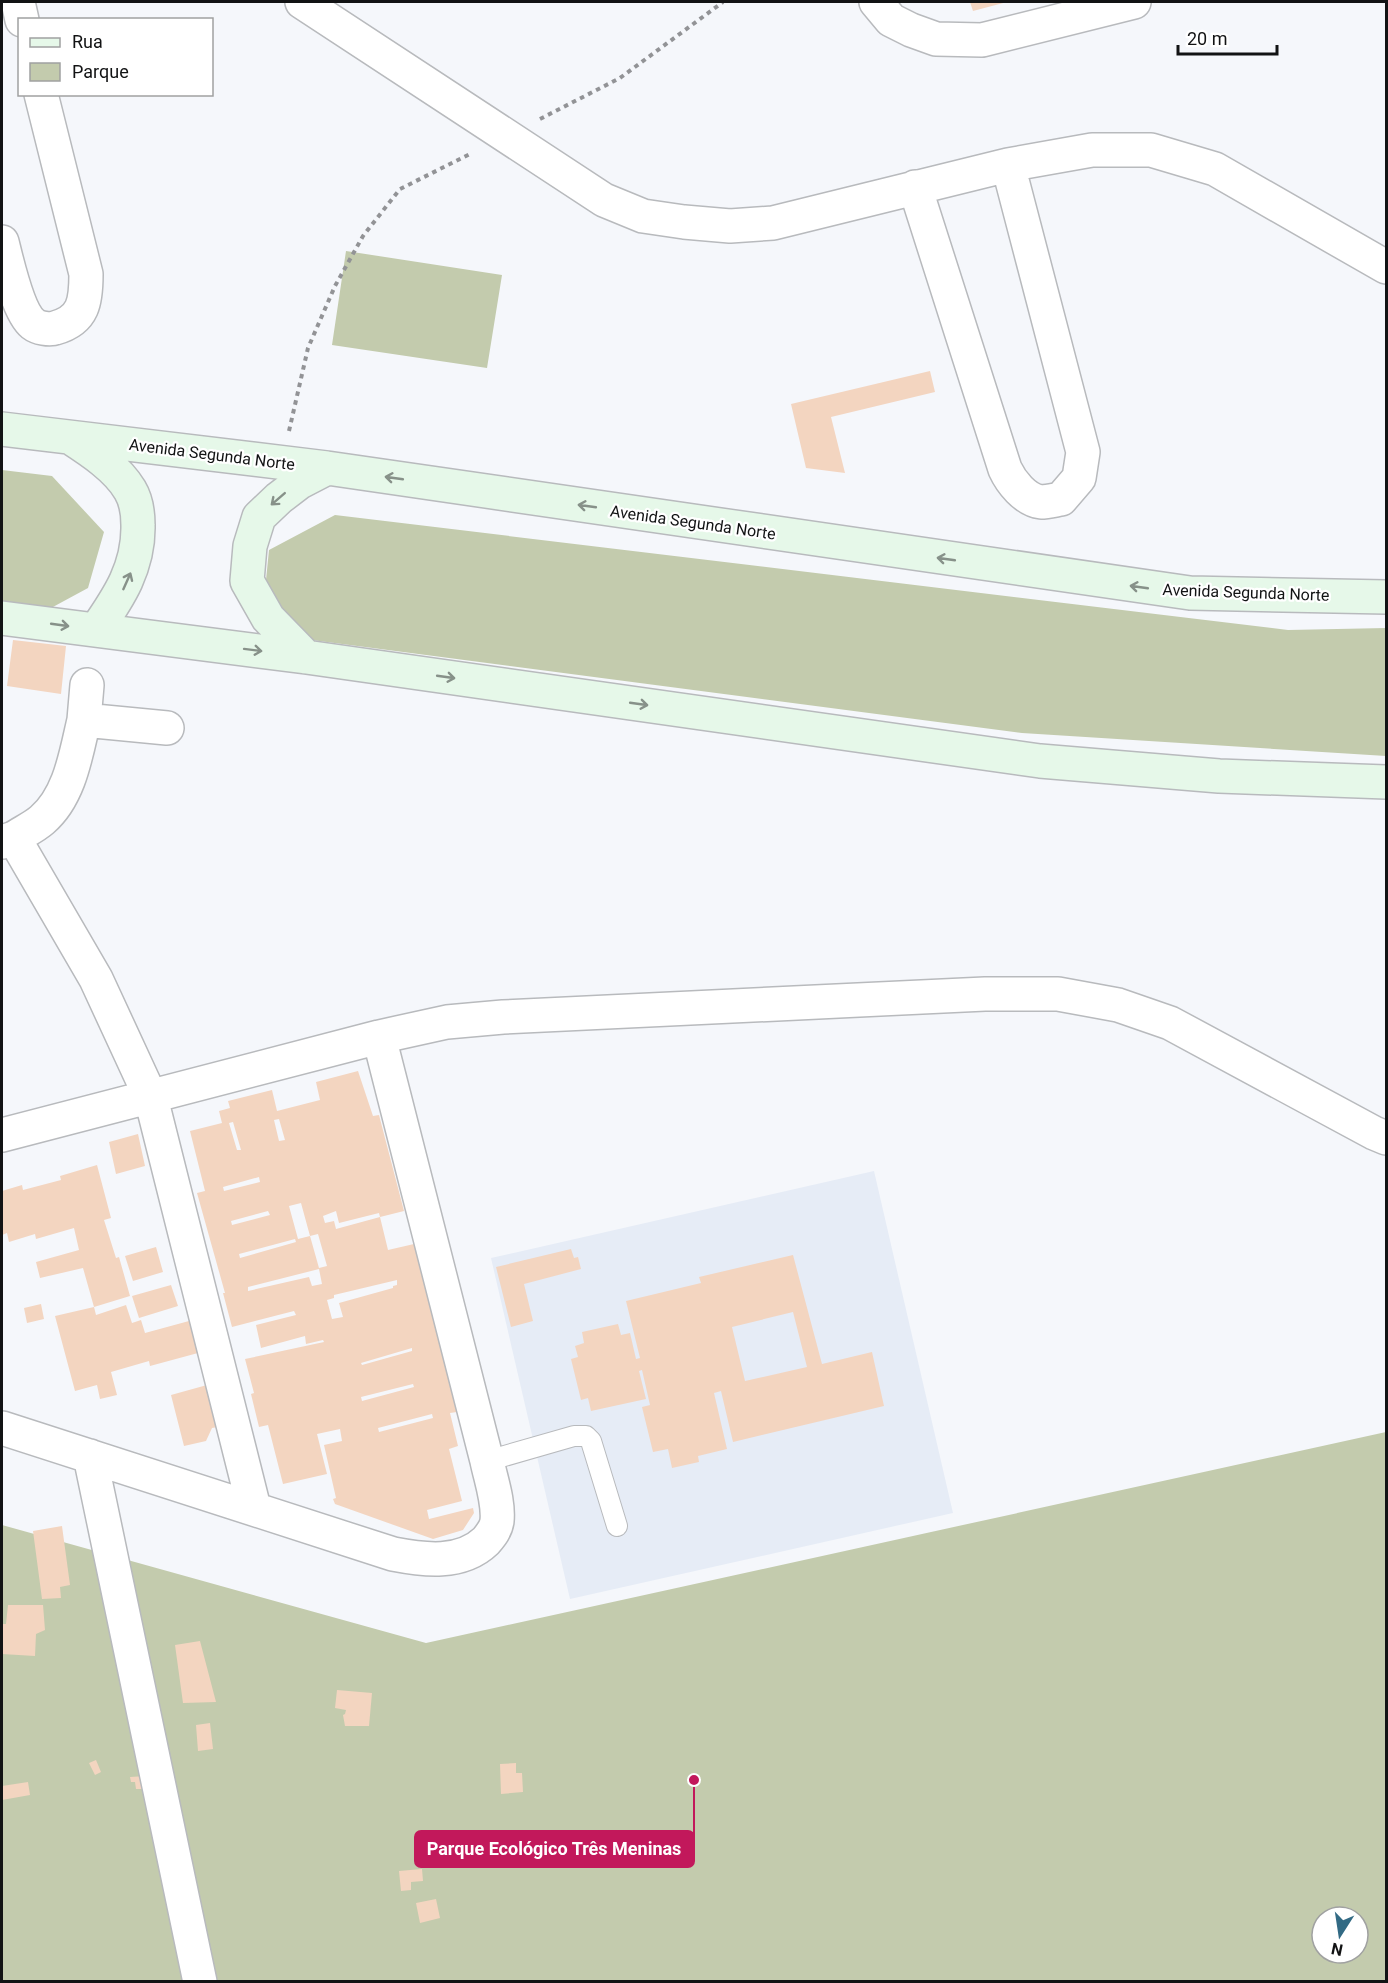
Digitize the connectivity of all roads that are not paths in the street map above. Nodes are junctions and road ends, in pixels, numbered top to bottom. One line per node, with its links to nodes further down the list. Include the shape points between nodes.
1 (18, 2): 5 (street)
2 (302, 2): 8 (street, via 604,200 644,216 730,226 773,223)
3 (876, 2): 4 (street, via 891,20 936,39 982,40)
4 (1134, 2)
5 (22, 18)
6 (42, 96): 9 (street, via 86,274 86,296 79,314 68,325 51,330 34,324 22,308)
7 (1008, 165): 8 (street); 8 (street, via 1083,452 1079,478 1061,499 1039,502 1024,494 1009,478); 10 (street, via 1092,150 1151,150 1215,169)
8 (915, 187)
9 (2, 242)
10 (1386, 267)
11 (2, 429): 12 (main road, Avenida Segunda Norte)
12 (66, 435): 13 (main road, Avenida Segunda Norte); 16 (main road, one-way to 12, via 117,600 135,561 138,512 129,489 101,458)
13 (327, 468): 14 (main road, Avenida Segunda Norte, one-way to 13, via 1190,593); 17 (main road, one-way to 17, via 300,482 259,517 250,546 247,581 267,618)
14 (1386, 597)
15 (2, 618): 16 (main road, one-way to 16)
16 (96, 630): 17 (main road, one-way to 17)
17 (306, 657): 21 (main road, one-way to 21, via 1040,761 1220,776)
18 (87, 685): 19 (street)
19 (84, 720): 20 (street); 22 (street, via 62,795 43,820)
20 (167, 728)
21 (1386, 782)
22 (8, 840): 24 (street, via 44,886 96,979)
23 (379, 1037): 24 (street); 26 (street, via 447,1022 503,1017 973,994 1058,994 1118,1005 1170,1023); 29 (street)
24 (151, 1098): 25 (street); 30 (street)
25 (2, 1135)
26 (1386, 1138)
27 (2, 1428): 28 (street)
28 (90, 1456): 30 (street); 32 (street)
29 (488, 1461): 30 (street, via 496,1502 497,1521 492,1534 479,1547 446,1559 393,1554); 31 (lane, via 586,1436 591,1441)
30 (254, 1508)
31 (617, 1526)
32 (200, 1982)

